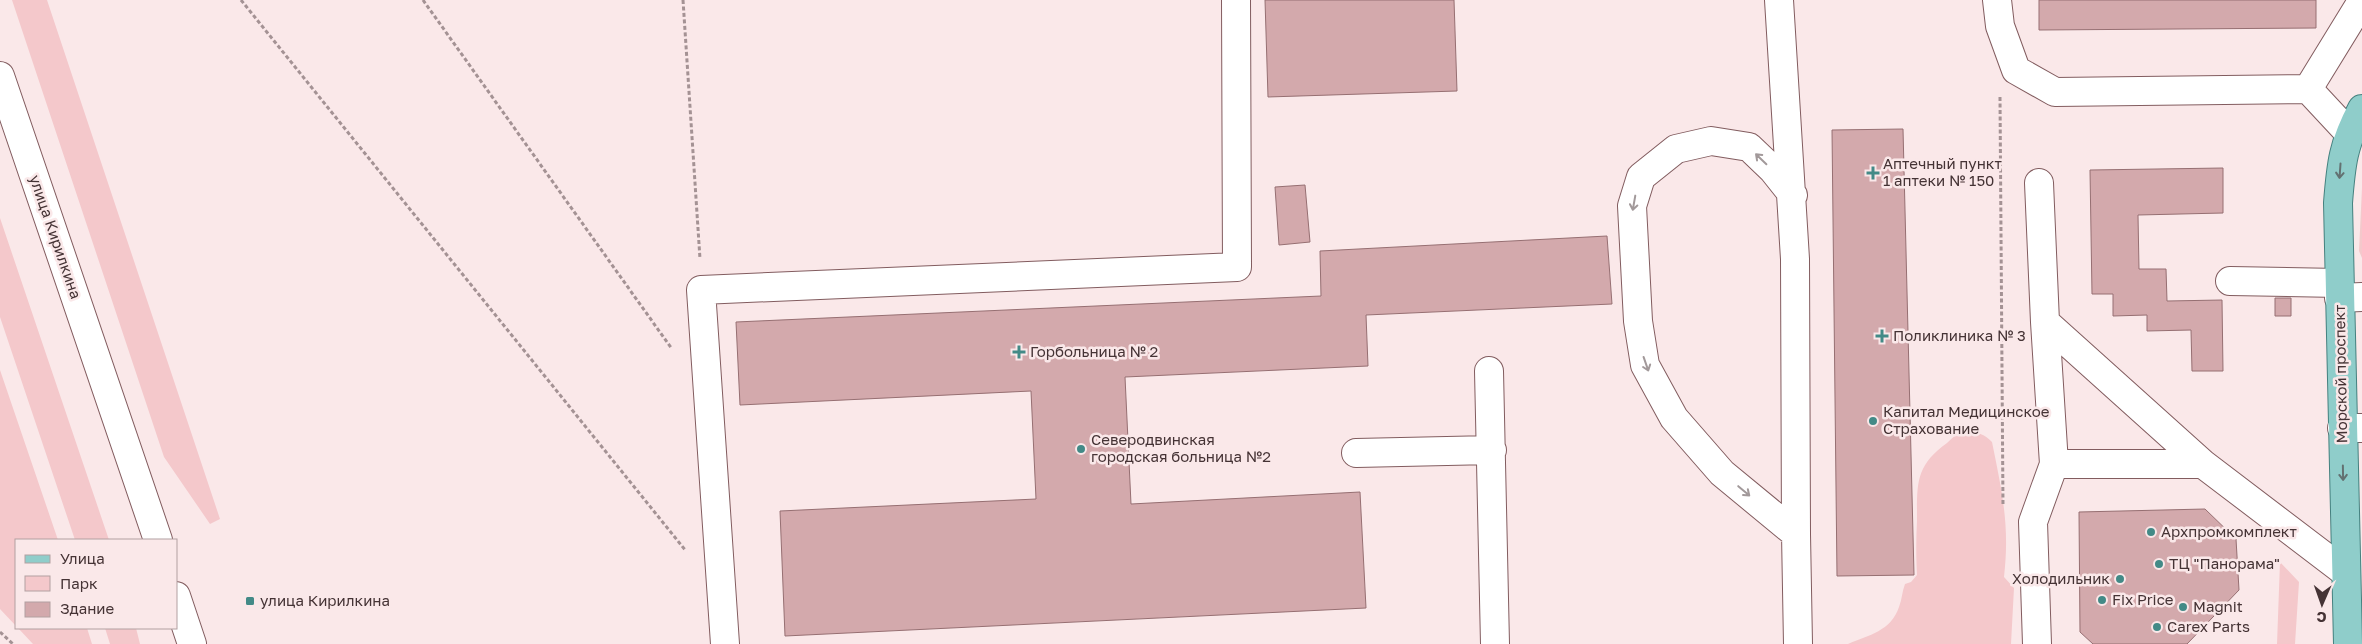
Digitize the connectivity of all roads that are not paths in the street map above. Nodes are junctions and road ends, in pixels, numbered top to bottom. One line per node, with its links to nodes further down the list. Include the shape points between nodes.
1 (1236, 0): 25 (street, via 1238,267 702,290)
2 (1779, 0): 10 (street)
3 (1997, 0): 6 (street, via 2000,26 2016,70 2056,92)
4 (2360, 4): 6 (street)
5 (0, 76): 21 (street, улица Кирилкина)
6 (2308, 90): 8 (street)
7 (2362, 109): 8 (main road, Морской проспект)
8 (2349, 133): 12 (main road, Морской проспект, one-way to 12, via 2341,161 2338,203)
9 (2039, 183): 13 (street)
10 (1793, 195): 20 (street); 20 (street, one-way to 20, via 1749,147 1711,141 1676,149 1641,177 1632,206 1638,321 1645,364 1674,418 1722,473)
11 (2230, 281): 12 (street)
12 (2347, 292): 15 (main road, Морской проспект)
13 (2045, 322): 18 (street); 19 (street)
14 (1489, 371): 16 (street)
15 (2352, 428): 22 (main road, Морской проспект, one-way to 22)
16 (1492, 450): 17 (street); 26 (street)
17 (1356, 453)
18 (2054, 464): 19 (street); 28 (street, via 2033,522)
19 (2203, 464): 22 (street)
20 (1796, 534): 27 (street)
21 (158, 539)
22 (2351, 588): 29 (main road, Морской проспект)
23 (178, 602): 24 (street)
24 (192, 644)
25 (725, 644)
26 (1495, 644)
27 (1798, 644)
28 (2037, 644)
29 (2348, 644)

